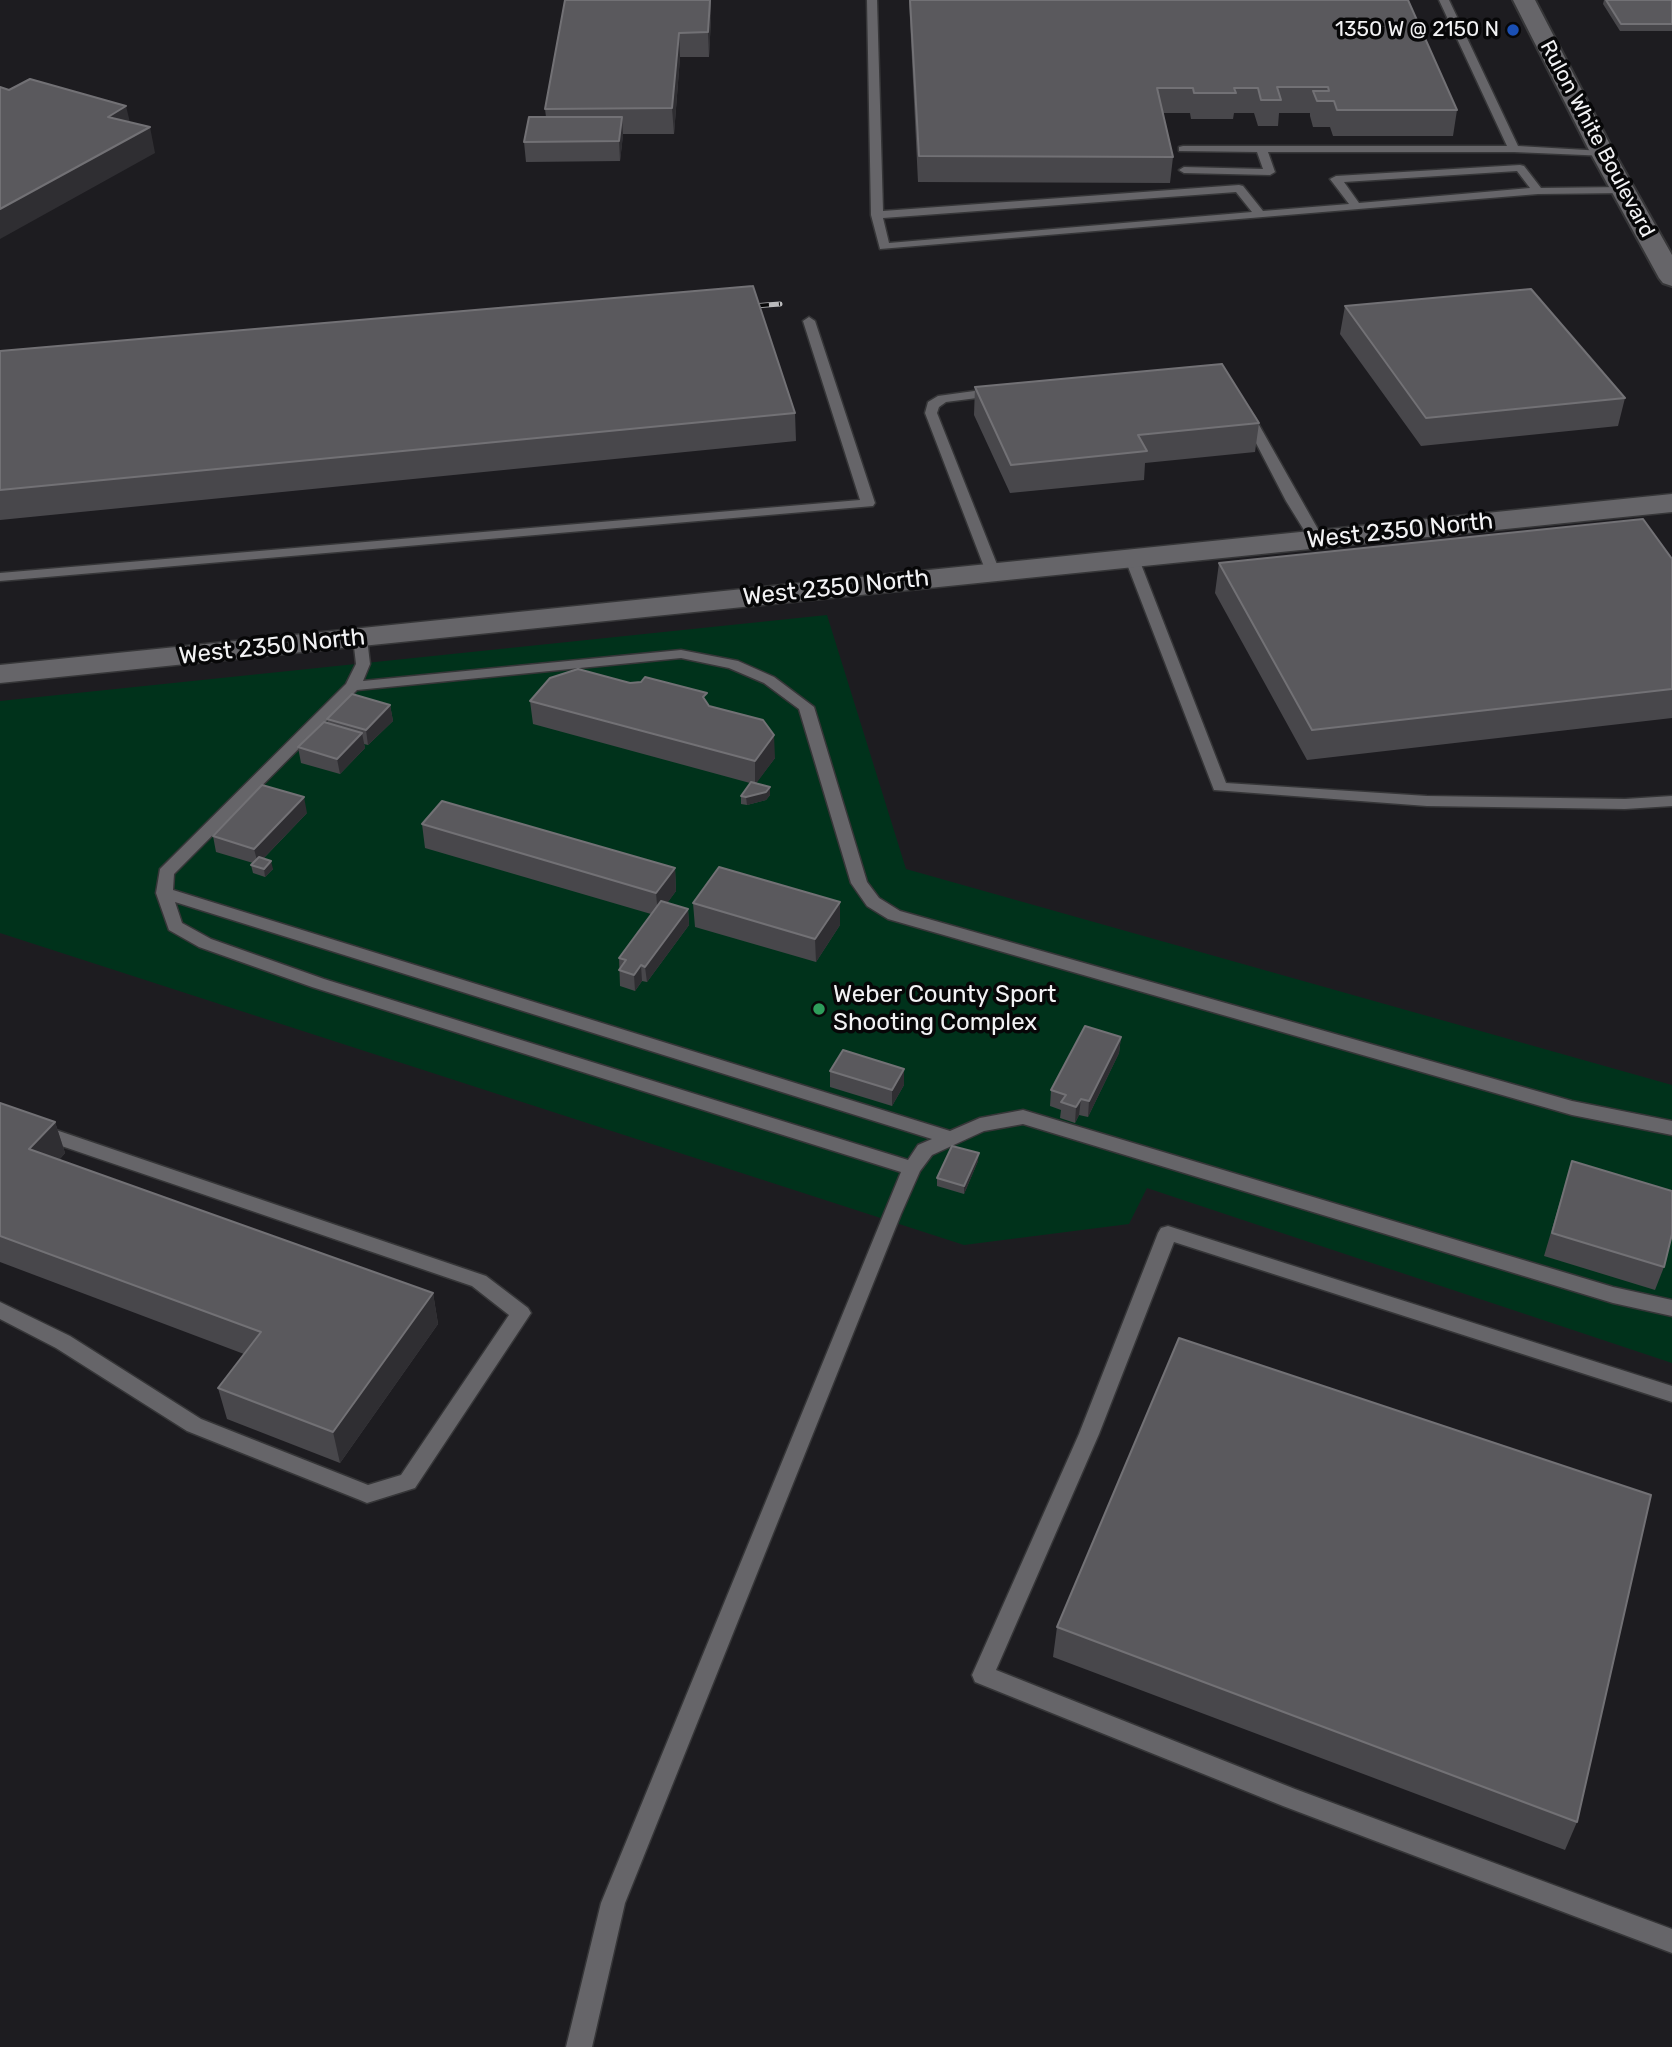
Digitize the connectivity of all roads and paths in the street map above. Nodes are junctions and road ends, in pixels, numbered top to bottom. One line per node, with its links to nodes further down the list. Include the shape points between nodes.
1 (872, 0): 12 (lane)
2 (1444, 0): 5 (lane)
3 (1524, 0): 7 (street, Rulon White Boulevard)
4 (1183, 149): 6 (lane)
5 (1514, 149): 6 (lane); 7 (lane)
6 (1262, 150): 8 (lane, via 1270,172)
7 (1603, 154): 9 (street, Rulon White Boulevard)
8 (1184, 170)
9 (1624, 190): 10 (lane); 14 (street, Rulon White Boulevard)
10 (1538, 191): 11 (lane); 11 (lane, via 1520,168 1336,180)
11 (1356, 206): 13 (lane)
12 (877, 215): 13 (lane, via 1239,188); 13 (lane, via 884,247)
13 (1259, 215)
14 (1672, 278)
15 (809, 321): 22 (lane, via 868,503)
16 (1013, 391): 21 (lane, via 942,399 931,409)
17 (1244, 409): 19 (lane)
18 (1672, 503): 19 (street, West 2350 North)
19 (1317, 540): 20 (street, West 2350 North)
20 (1132, 559): 21 (street, West 2350 North); 26 (lane, via 1220,788 1427,801)
21 (993, 572): 23 (street, West 2350 North)
22 (0, 577)
23 (360, 638): 24 (street, West 2350 North); 25 (lane, via 363,664)
24 (0, 674)
25 (353, 686): 27 (lane, via 166,873); 29 (lane, via 681,654 733,664 769,680 806,707 859,883 873,902 894,915 1572,1108)
26 (1672, 801)
27 (164, 893): 30 (lane); 31 (lane, via 175,926 205,943 331,988)
28 (0, 1118): 33 (lane, via 480,1281 521,1313 408,1482 367,1494 194,1424 63,1342)
29 (1672, 1128)
30 (947, 1138): 31 (lane, via 925,1150); 32 (lane, via 980,1125 1023,1117 1613,1295)
31 (912, 1168): 36 (lane, via 613,1903)
32 (1672, 1308)
33 (0, 1310)
34 (1672, 1394): 35 (lane, via 1168,1233 1088,1434 983,1675 1291,1798)
35 (1672, 1941)
36 (579, 2047)

